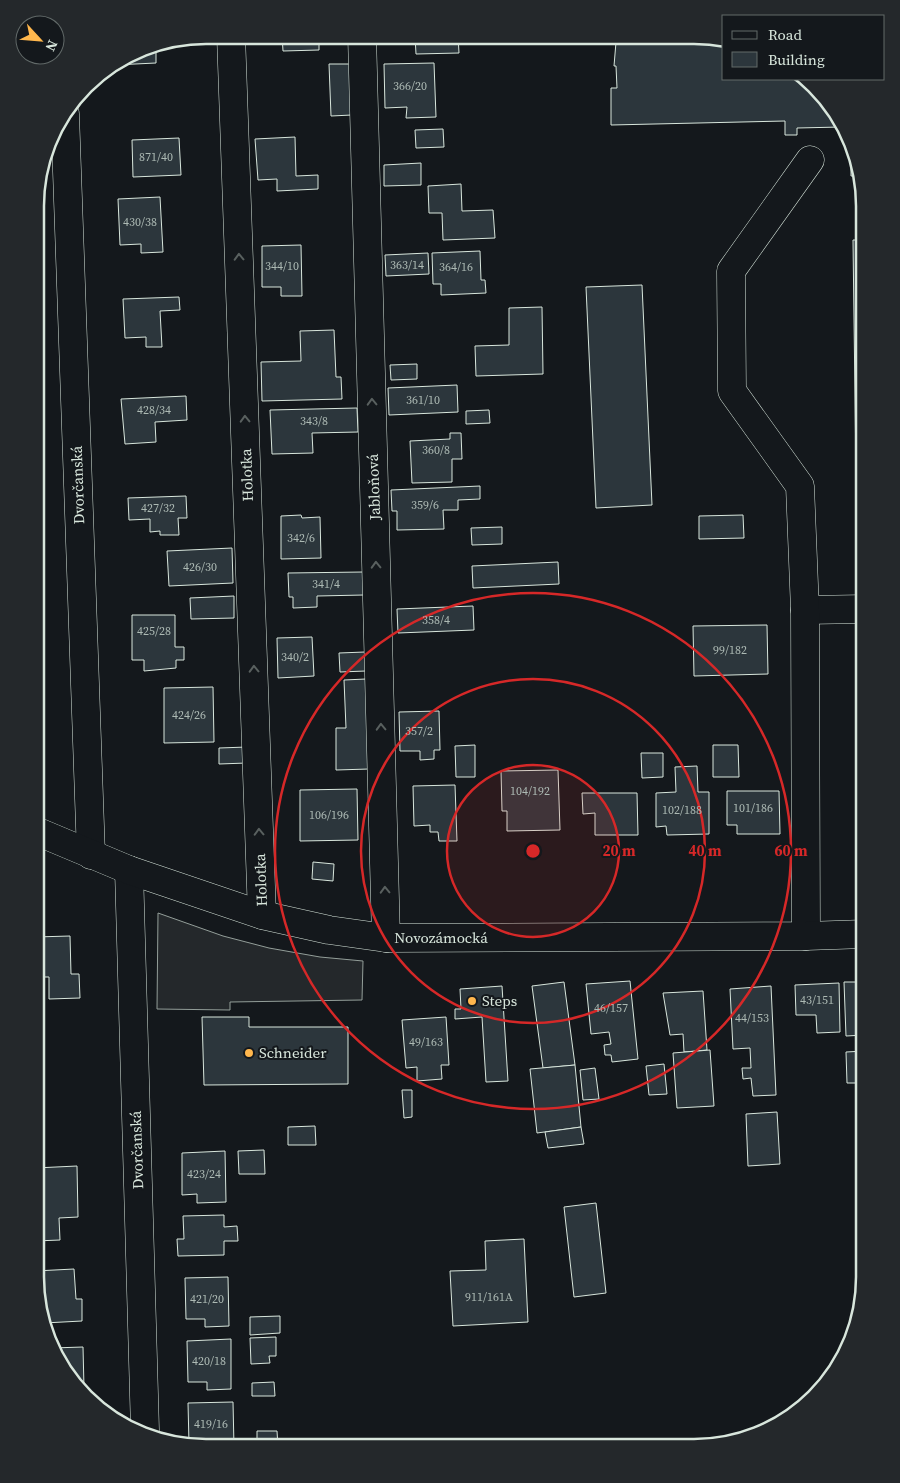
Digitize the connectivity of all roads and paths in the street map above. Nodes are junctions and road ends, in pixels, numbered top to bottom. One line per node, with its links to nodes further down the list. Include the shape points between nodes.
1 (231, 44): 10 (street, Holotka, one-way to 1)
2 (362, 44): 13 (street, Jabloňová, one-way to 2)
3 (65, 126): 8 (street, Dvorčanská)
4 (810, 160): 5 (street, via 731,271 732,391 800,486)
5 (805, 610): 6 (street); 12 (street)
6 (856, 610)
7 (44, 834): 8 (street, Novozámocká)
8 (91, 855): 9 (street, Novozámocká)
9 (129, 870): 10 (street, Novozámocká); 14 (street, Dvorčanská)
10 (262, 915): 13 (street, Novozámocká, via 329,930)
11 (856, 934): 12 (street, Novozámocká)
12 (806, 936): 13 (street, Novozámocká)
13 (386, 938)
14 (145, 1427)

